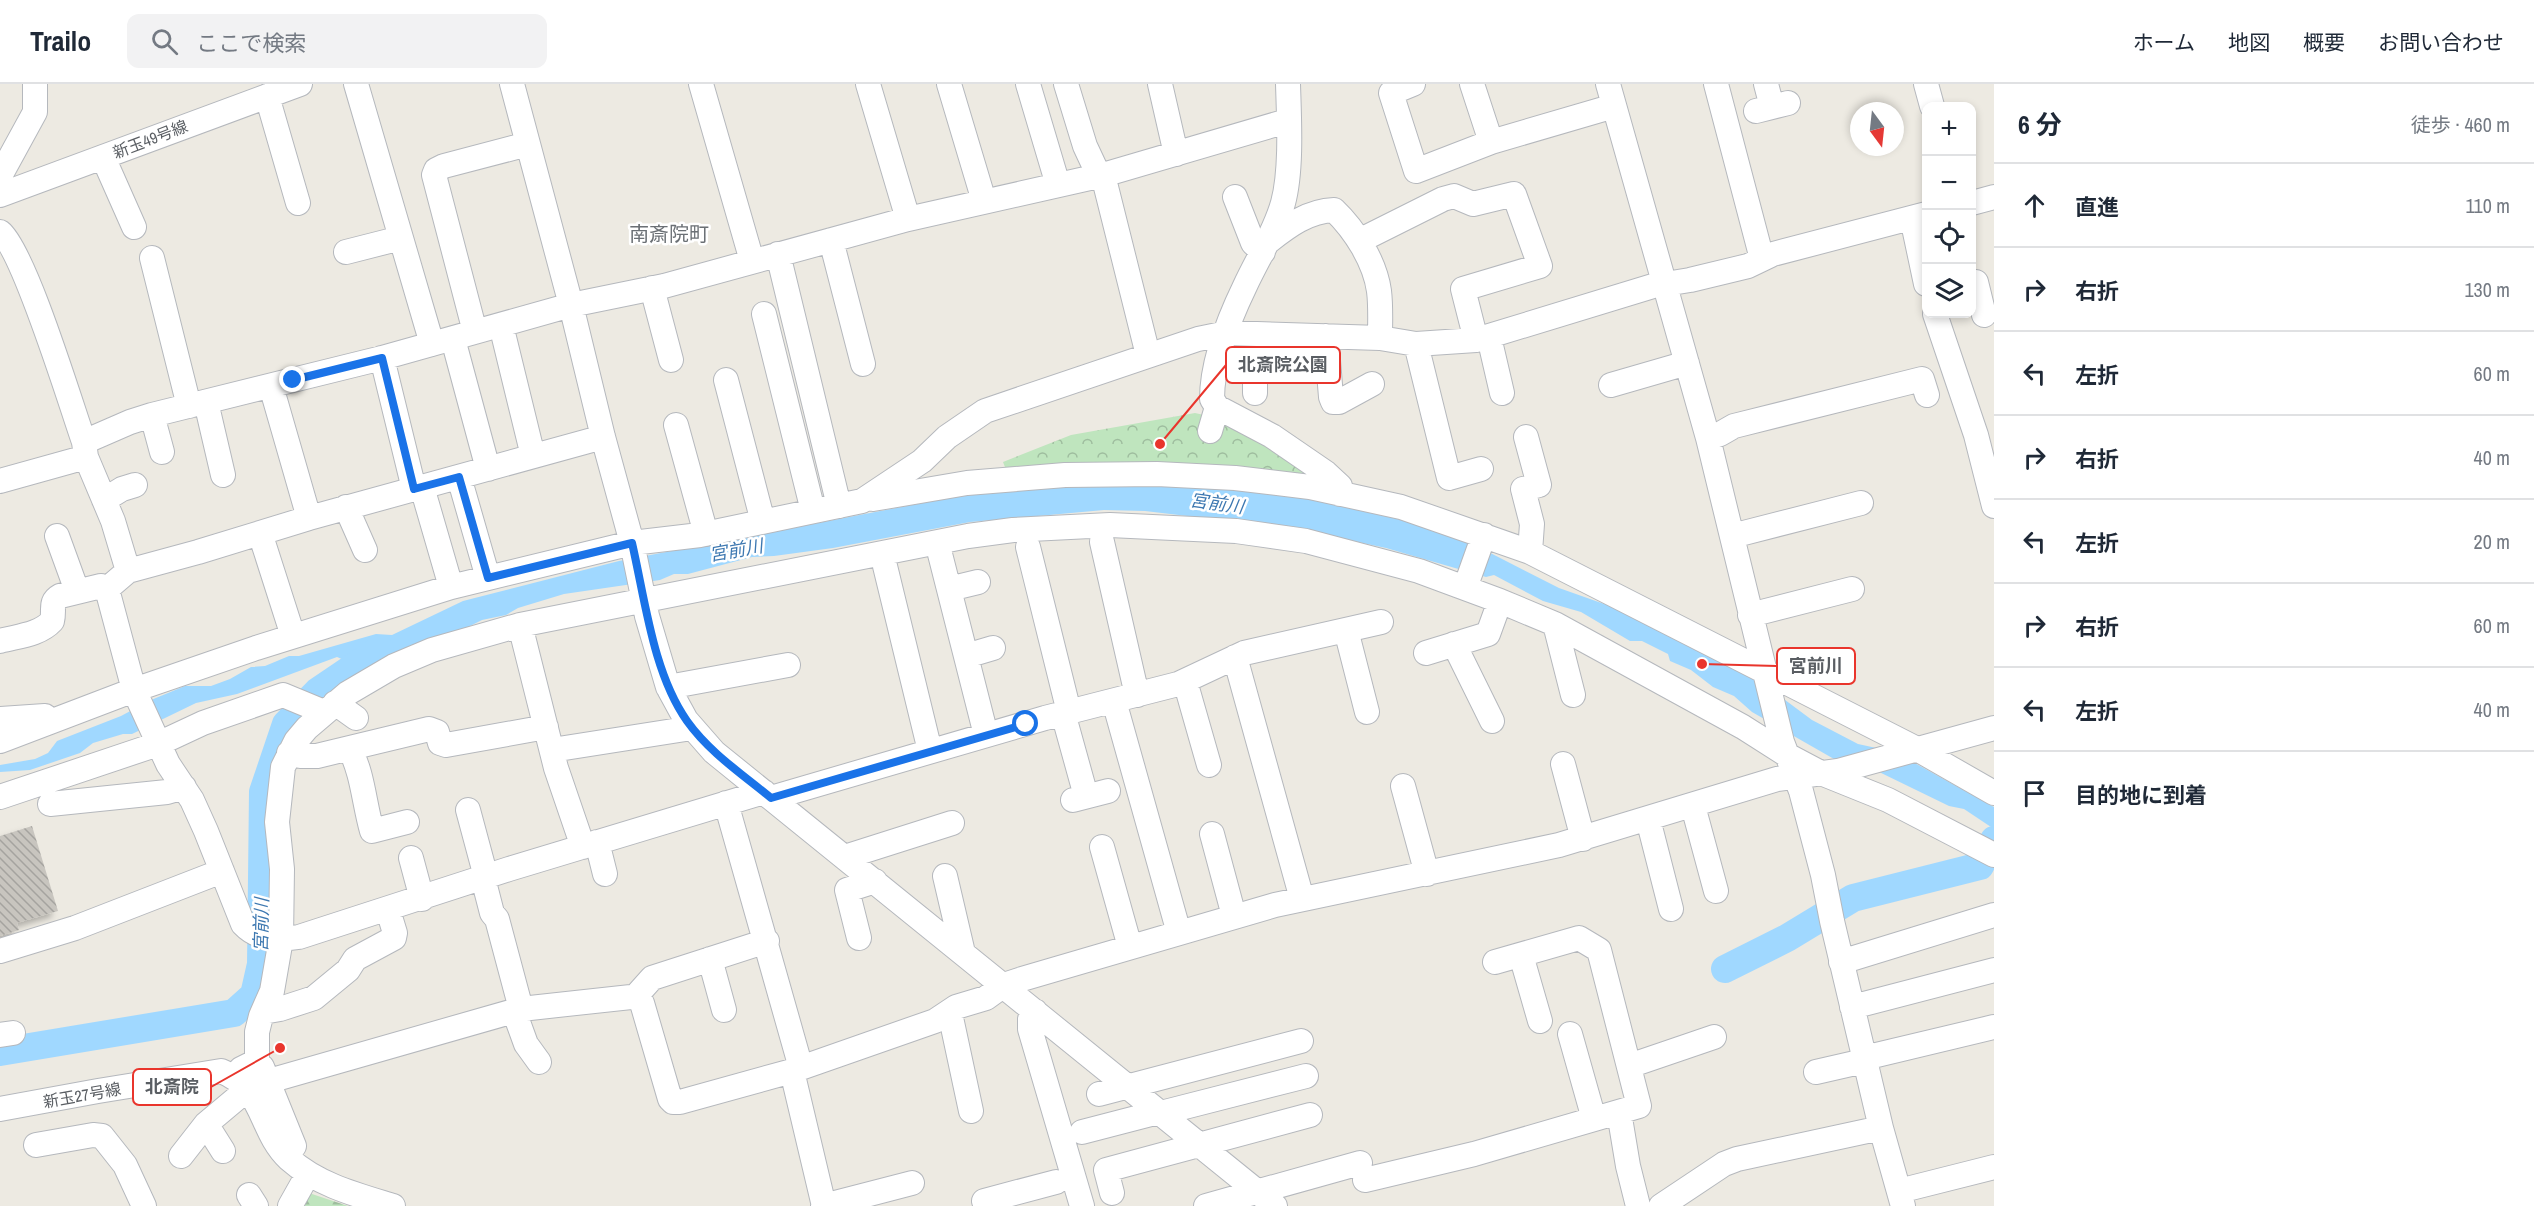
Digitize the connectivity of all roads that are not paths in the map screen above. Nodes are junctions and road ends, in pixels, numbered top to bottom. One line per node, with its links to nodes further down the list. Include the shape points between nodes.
1 (35, 84): 24 (street, via 35,112)
2 (300, 84): 19 (street, 新玉49号線)
3 (356, 84): 43 (street)
4 (512, 84): 25 (street)
5 (701, 84): 51 (street)
6 (868, 84): 40 (street)
7 (949, 84): 36 (street)
8 (1028, 84): 31 (street)
9 (1066, 84): 29 (street, via 1085,146)
10 (1160, 84): 26 (street)
11 (1288, 84): 22 (street)
12 (1413, 84): 16 (street)
13 (1472, 84): 23 (street)
14 (1766, 84): 21 (street)
15 (1926, 84): 20 (street)
16 (1389, 88): 28 (street, via 1416,171)
17 (1725, 90): 50 (street, via 1747,171)
18 (1611, 95): 23 (street); 53 (street)
19 (267, 96): 27 (street, 新玉49号線); 38 (street)
20 (1931, 102)
21 (1772, 107)
22 (1287, 121): 26 (street); 46 (street, via 1283,202)
23 (1491, 141): 28 (street)
24 (7, 142): 30 (street)
25 (528, 144): 55 (street); 62 (street, via 444,166 434,175)
26 (1176, 154): 29 (street)
27 (103, 157): 32 (street, 新玉49号線); 41 (street)
28 (1428, 166): 35 (street)
29 (1101, 175): 31 (street); 66 (street)
30 (0, 176)
31 (1058, 185): 36 (street)
32 (0, 195)
33 (1235, 197): 46 (street, via 1252,243)
34 (1994, 197): 37 (street)
35 (1443, 200): 45 (street); 64 (street, via 1454,196 1473,204 1514,194 1540,266 1463,289)
36 (984, 201): 40 (street)
37 (1976, 202)
38 (298, 203)
39 (1919, 216): 50 (street); 52 (street)
40 (908, 219): 44 (street)
41 (134, 226)
42 (0, 232): 86 (street, via 14,250 32,293)
43 (401, 237): 47 (street); 62 (street)
44 (831, 240): 48 (street); 70 (street)
45 (1359, 241): 46 (street, via 1341,217 1328,210 1292,223); 63 (street, via 1379,291)
46 (1266, 247): 59 (street)
47 (346, 252)
48 (778, 254): 51 (street); 101 (street)
49 (152, 258): 78 (street)
50 (1762, 259): 53 (street, via 1748,266)
51 (752, 261): 54 (street)
52 (1924, 264)
53 (1665, 284): 64 (street); 69 (street)
54 (652, 288): 55 (street); 68 (street)
55 (571, 305): 58 (street); 83 (street)
56 (764, 314): 103 (street)
57 (1936, 318): 96 (street)
58 (501, 325): 62 (street); 88 (street)
59 (1227, 333): 60 (street); 66 (street); 79 (street, via 1212,391)
60 (1255, 336): 61 (street); 75 (street)
61 (1326, 336): 63 (street); 72 (street, via 1333,402)
62 (454, 338): 67 (street); 89 (street)
63 (1380, 338): 65 (street)
64 (1482, 339): 65 (street); 76 (street)
65 (1416, 344): 90 (street, via 1449,478)
66 (1148, 355): 99 (street, via 985,411 947,437 922,461)
67 (382, 358): 74 (street); 95 (street)
68 (671, 360)
69 (1687, 363): 73 (street); 85 (street)
70 (863, 364)
71 (726, 380): 105 (street)
72 (1372, 384)
73 (1611, 385)
74 (271, 386): 78 (street); 104 (street)
75 (1255, 393)
76 (1502, 393)
77 (1927, 395): 85 (street, via 1922,379 1734,426)
78 (197, 404): 80 (street); 91 (street)
79 (1217, 407): 82 (street); 97 (street, via 1272,436 1326,472 1340,486)
80 (152, 415): 86 (street, via 130,422); 87 (street)
81 (676, 425): 107 (street)
82 (1210, 431)
83 (603, 437): 88 (street); 112 (street)
84 (1526, 437): 114 (street, via 1539,485 1523,489 1532,524)
85 (1708, 438): 109 (street)
86 (85, 449): 93 (street); 98 (street)
87 (162, 452)
88 (533, 456): 89 (street)
89 (488, 469): 92 (street)
90 (1481, 469)
91 (223, 475)
92 (459, 477): 95 (street); 118 (street)
93 (0, 481)
94 (135, 485): 98 (street)
95 (418, 488): 102 (street); 122 (street)
96 (1992, 492)
97 (1340, 494): 99 (street, via 1235,478 1065,475 967,483); 110 (street, via 1401,507)
98 (104, 500): 117 (street)
99 (862, 501): 101 (street)
100 (1861, 502): 109 (street)
101 (839, 506): 103 (street)
102 (346, 507): 104 (street); 113 (street)
103 (813, 511): 105 (street)
104 (309, 518): 106 (street)
105 (763, 522): 107 (street)
106 (260, 533): 117 (street); 134 (street)
107 (706, 534): 112 (street)
108 (57, 536): 126 (street)
109 (1732, 536): 129 (street)
110 (1483, 539): 114 (street); 121 (street)
111 (1102, 543): 146 (street)
112 (633, 546): 118 (street); 127 (street)
113 (364, 550)
114 (1530, 552): 142 (street)
115 (940, 554): 124 (street)
116 (1026, 558): 152 (street, via 1042,639)
117 (128, 571): 123 (street)
118 (488, 578): 122 (street)
119 (893, 578): 164 (street, via 920,676)
120 (978, 582): 124 (street)
121 (1466, 585): 127 (street, via 1306,541 1160,526 968,536 708,595); 128 (street)
122 (451, 587): 134 (street)
123 (107, 589): 126 (street, via 101,586); 145 (street)
124 (949, 589): 139 (street)
125 (1852, 589): 129 (street)
126 (77, 591): 135 (street, via 55,599 52,621 46,627)
127 (644, 596): 132 (street); 144 (street)
128 (1500, 601): 131 (street); 136 (street, via 1488,634)
129 (1750, 615): 142 (street)
130 (1381, 622): 133 (street)
131 (1555, 624): 147 (street); 167 (street, via 1732,721)
132 (520, 625): 150 (street, via 412,658 360,684); 156 (street)
133 (1346, 630): 140 (street); 151 (street)
134 (293, 636): 145 (street)
135 (1, 638)
136 (1454, 644): 138 (street); 149 (street)
137 (993, 648): 139 (street)
138 (1426, 653)
139 (966, 656): 159 (street)
140 (1235, 657): 143 (street); 197 (street)
141 (788, 665): 144 (street)
142 (1766, 678): 165 (street); 167 (street)
143 (1185, 681): 146 (street); 169 (street)
144 (668, 687): 157 (street)
145 (135, 693): 153 (street); 160 (street)
146 (1137, 695): 148 (street)
147 (1573, 695)
148 (1114, 701): 152 (street); 202 (street)
149 (1490, 705)
150 (326, 708): 154 (street); 160 (street, via 283,695); 166 (street)
151 (1367, 712)
152 (1066, 713): 159 (street); 175 (street)
153 (62, 717): 155 (street); 161 (street)
154 (356, 718)
155 (0, 719)
156 (546, 727): 162 (street, via 446,745 440,743 437,732 429,729); 163 (street)
157 (692, 728): 163 (street); 174 (street, via 714,752)
158 (1994, 728): 165 (street)
159 (986, 735): 164 (street)
160 (156, 740): 172 (street); 176 (street)
161 (0, 741)
162 (350, 749): 166 (street, via 309,757); 196 (street, via 357,762 372,831 402,837)
163 (552, 750): 185 (street)
164 (930, 751): 174 (street)
165 (1912, 751): 170 (street); 173 (street)
166 (289, 753): 203 (street, via 281,779 277,822 282,869)
167 (1788, 758): 170 (street); 179 (street, via 1777,779); 212 (street, via 1801,790)
168 (1563, 764): 184 (street)
169 (1209, 765)
170 (1830, 772): 187 (street)
171 (1403, 786): 190 (street)
172 (184, 787): 178 (street); 189 (street)
173 (1994, 793)
174 (768, 795): 177 (street); 188 (street)
175 (1089, 796)
176 (0, 797)
177 (726, 803): 185 (street); 205 (street)
178 (50, 804)
179 (1693, 806): 181 (street); 195 (street)
180 (468, 810): 192 (street)
181 (1648, 819): 184 (street); 198 (street)
182 (952, 823): 188 (street)
183 (1212, 834): 201 (street)
184 (1583, 839): 190 (street)
185 (590, 845): 191 (street); 192 (street)
186 (1102, 847): 206 (street)
187 (1990, 853)
188 (845, 857): 193 (street)
189 (222, 871): 203 (street, via 243,924 250,931); 207 (street, via 75,928)
190 (1427, 873): 197 (street)
191 (605, 874)
192 (484, 877): 196 (street); 217 (street)
193 (875, 881): 204 (street, via 847,890); 208 (street)
194 (952, 884): 208 (street)
195 (1716, 891)
196 (422, 899): 199 (street)
197 (1302, 899): 201 (street)
198 (1671, 909)
199 (388, 910): 203 (street, via 299,937); 220 (street, via 394,938 355,959 348,970 314,998)
200 (1994, 915): 212 (street)
201 (1234, 916): 202 (street)
202 (1179, 933): 206 (street)
203 (278, 939): 220 (street, via 272,992)
204 (857, 939)
205 (767, 941): 210 (street); 230 (street)
206 (1130, 947): 214 (street)
207 (0, 951)
208 (963, 953): 214 (street)
209 (1521, 955): 211 (street); 222 (street); 229 (street, via 1579,938 1599,950)
210 (710, 959): 215 (street, via 652,978); 218 (street)
211 (1495, 962)
212 (1841, 962): 216 (street)
213 (1994, 970): 216 (street)
214 (1004, 986): 219 (street); 221 (street)
215 (635, 997): 217 (street); 230 (street, via 642,1003 673,1102)
216 (1852, 1007): 227 (street)
217 (518, 1010): 228 (street, via 526,1044); 233 (street)
218 (724, 1010)
219 (1035, 1011): 234 (street); 261 (street, via 1030,1029)
220 (263, 1012): 233 (street)
221 (950, 1013): 230 (street); 237 (street)
222 (1539, 1021)
223 (1994, 1027): 227 (street)
224 (1570, 1034): 241 (street)
225 (1714, 1037): 229 (street)
226 (1301, 1041): 234 (street)
227 (1864, 1060): 231 (street); 243 (street)
228 (538, 1062)
229 (1629, 1066): 238 (street, via 1639,1106)
230 (797, 1069): 260 (street)
231 (1816, 1072)
232 (1306, 1076): 239 (street, via 1275,1092)
233 (252, 1077): 236 (street, 新玉27号線, via 221,1071 203,1073); 242 (street); 250 (street, via 294,1146 289,1159)
234 (1129, 1087): 235 (street); 239 (street)
235 (1099, 1094)
236 (0, 1109)
237 (971, 1111)
238 (1619, 1112): 241 (street); 263 (street)
239 (1160, 1113): 244 (street); 245 (street)
240 (1310, 1115): 245 (street)
241 (1594, 1119): 256 (street, via 1474,1154 1362,1171)
242 (206, 1124): 247 (street); 248 (street)
243 (1881, 1128): 255 (street); 264 (street, via 1737,1159)
244 (1082, 1132)
245 (1198, 1144): 253 (street, via 1106,1170); 256 (street)
246 (36, 1145): 257 (street, via 102,1136 125,1165)
247 (223, 1151)
248 (181, 1156)
249 (1994, 1167): 255 (street)
250 (308, 1174): 258 (street); 259 (street)
251 (912, 1183): 260 (street)
252 (1050, 1189): 254 (street)
253 (1112, 1192)
254 (983, 1198)
255 (1901, 1198)
256 (1267, 1199): 262 (street)
257 (144, 1206)
258 (290, 1206)
259 (393, 1206)
260 (824, 1206)
261 (1082, 1206)
262 (1206, 1206)
263 (1638, 1206)
264 (1661, 1206)

